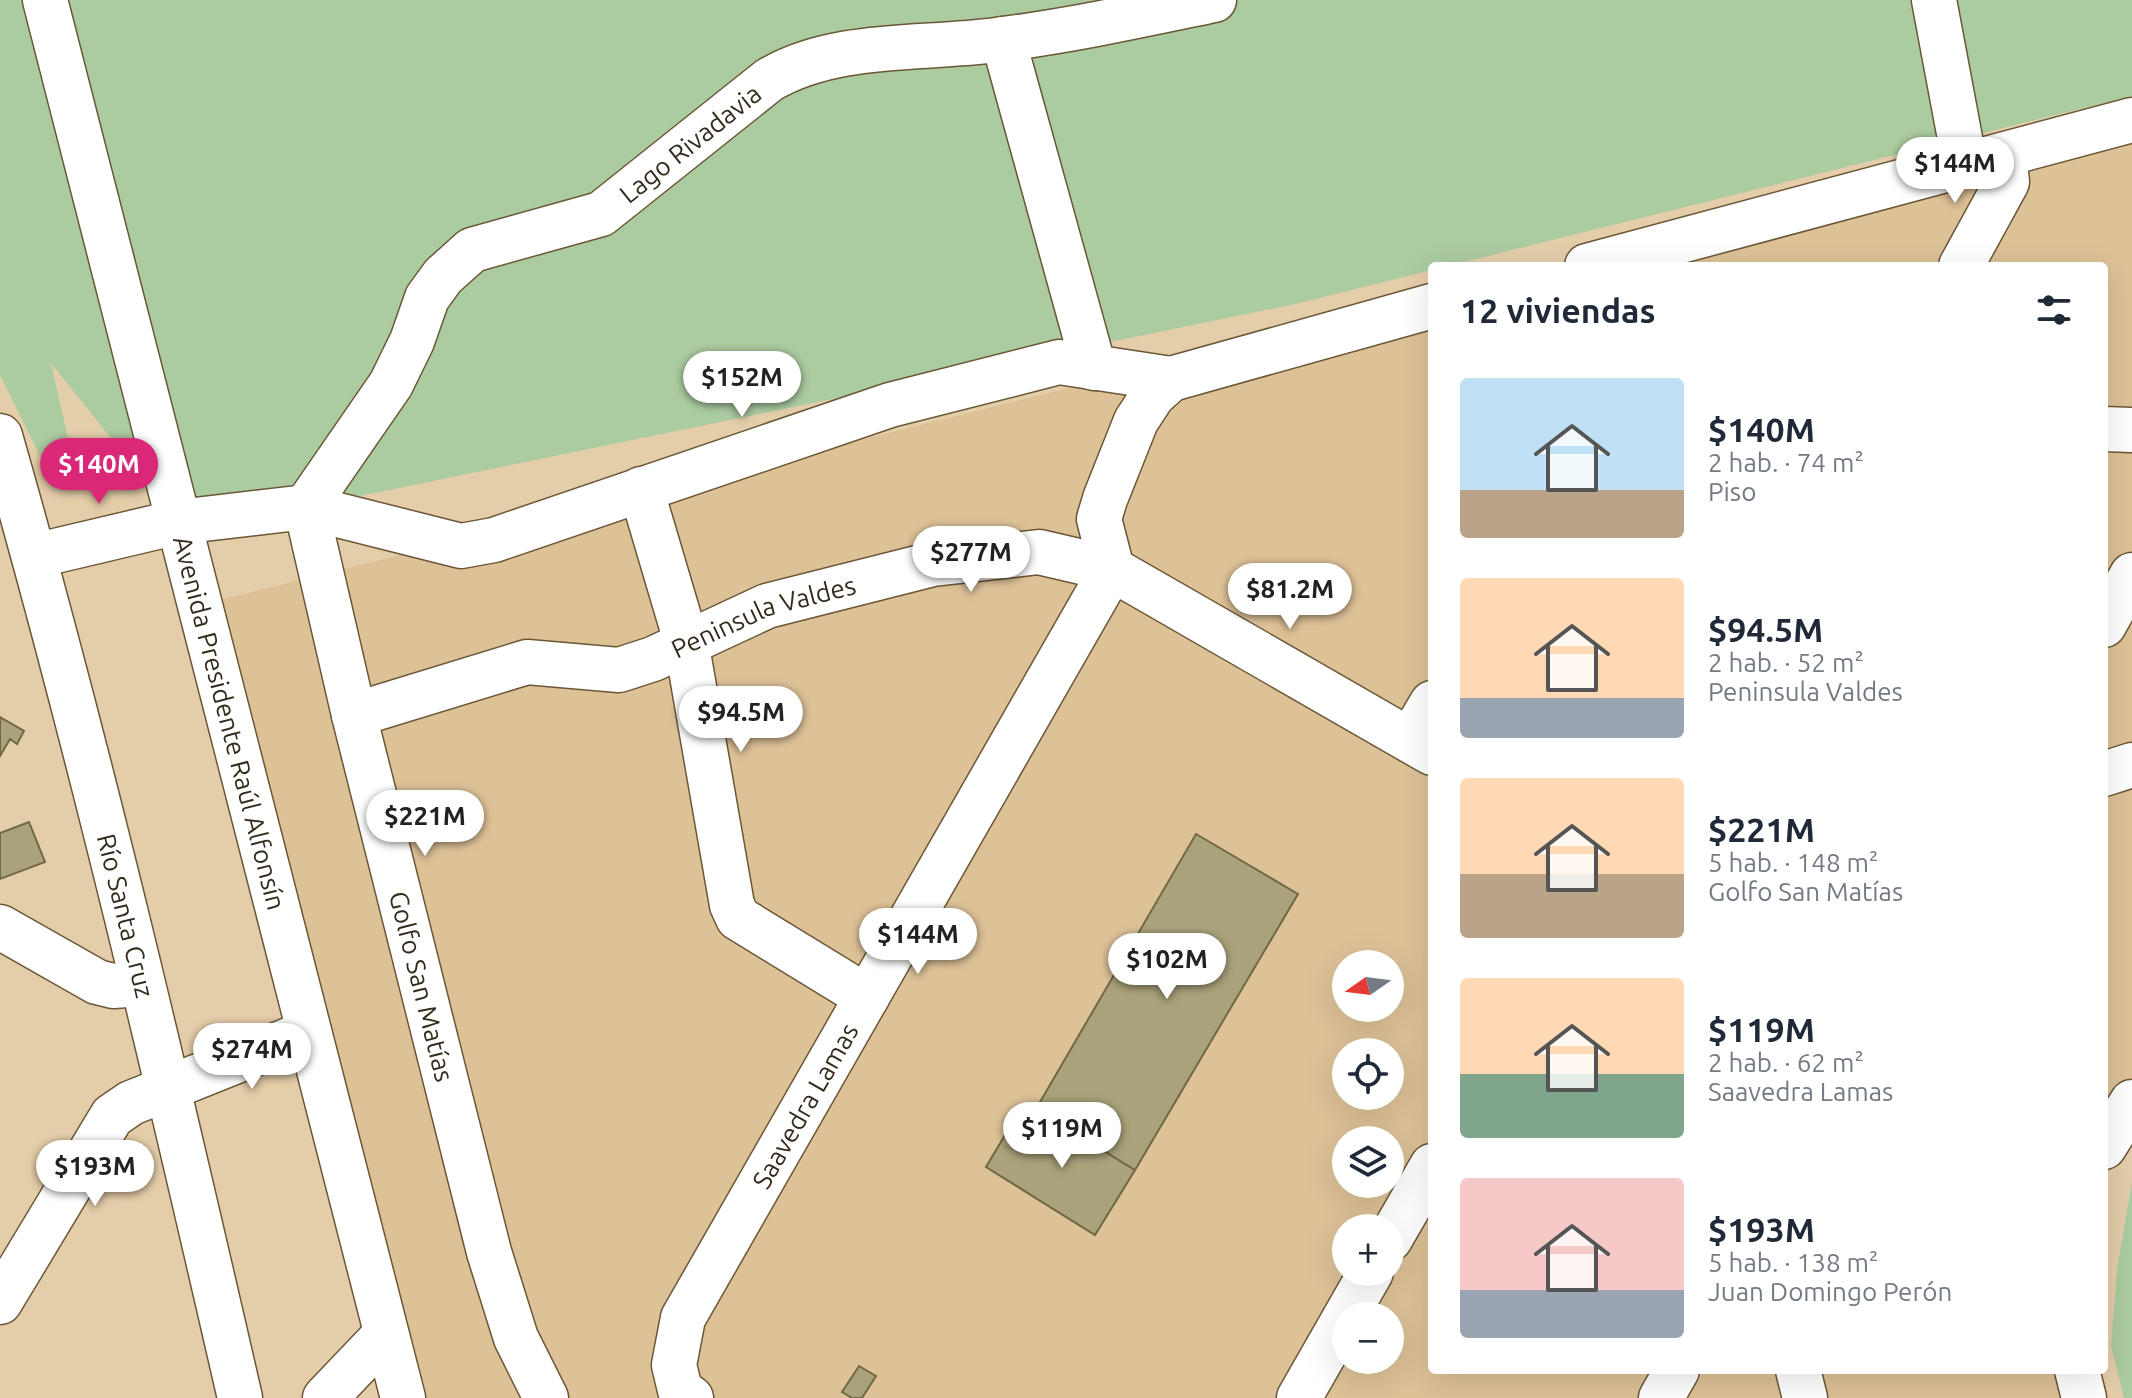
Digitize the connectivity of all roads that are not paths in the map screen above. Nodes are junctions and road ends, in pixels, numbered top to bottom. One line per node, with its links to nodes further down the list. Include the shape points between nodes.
1 (45, 0): 17 (main road, Avenida Presidente Raúl Alfonsín)
2 (1214, 0): 4 (main road, Lago Rivadavia)
3 (1934, 0): 6 (main road)
4 (1003, 39): 10 (main road); 16 (main road, Lago Rivadavia, via 850,53 796,64 601,214 472,250 427,298 391,384)
5 (2126, 126): 6 (main road)
6 (1984, 160): 7 (main road); 8 (main road, via 2007,182)
7 (1602, 262)
8 (1963, 262)
9 (1428, 307): 11 (main road)
10 (1094, 368): 11 (main road); 15 (main road, via 1059,362 920,396)
11 (1171, 379): 19 (main road, via 1136,421 1105,499 1099,519)
12 (2108, 429): 13 (main road)
13 (2132, 430)
14 (0, 436): 18 (main road, Río Santa Cruz)
15 (641, 489): 16 (main road, via 494,540 461,546); 22 (main road)
16 (306, 507): 17 (main road); 23 (main road, Golfo San Matías)
17 (178, 522): 18 (main road); 31 (main road, Avenida Presidente Raúl Alfonsín)
18 (34, 556): 29 (main road, Río Santa Cruz)
19 (1112, 569): 22 (main road, Peninsula Valdes, via 1039,552 933,564 767,606); 25 (main road, Peninsula Valdes); 30 (main road, Saavedra Lamas)
20 (2132, 575): 21 (main road)
21 (2108, 618)
22 (686, 641): 23 (main road, Peninsula Valdes, via 619,670 527,662); 30 (main road, via 738,918)
23 (354, 715): 46 (main road, Golfo San Matías, via 489,1252 516,1338)
24 (1428, 719): 25 (main road)
25 (1421, 747)
26 (2132, 765): 27 (main road)
27 (2108, 773)
28 (0, 927): 29 (main road, via 97,982)
29 (142, 984): 32 (main road, Río Santa Cruz)
30 (867, 997): 47 (main road, Saavedra Lamas, via 683,1318 674,1365 680,1390)
31 (309, 1032): 32 (main road); 39 (main road, Avenida Presidente Raúl Alfonsín)
32 (169, 1088): 38 (main road, via 112,1116); 43 (main road, Río Santa Cruz)
33 (2132, 1102): 34 (main road)
34 (2108, 1141)
35 (1428, 1173): 36 (main road)
36 (1404, 1215)
37 (1363, 1286): 48 (main road)
38 (0, 1302)
39 (386, 1334): 44 (main road); 45 (main road, Avenida Presidente Raúl Alfonsín)
40 (1675, 1374): 49 (main road)
41 (1799, 1374): 50 (main road)
42 (2078, 1374): 51 (main road)
43 (240, 1398)
44 (325, 1398)
45 (403, 1398)
46 (546, 1398)
47 (691, 1398)
48 (1299, 1398)
49 (1661, 1398)
50 (1805, 1398)
51 (2084, 1398)

